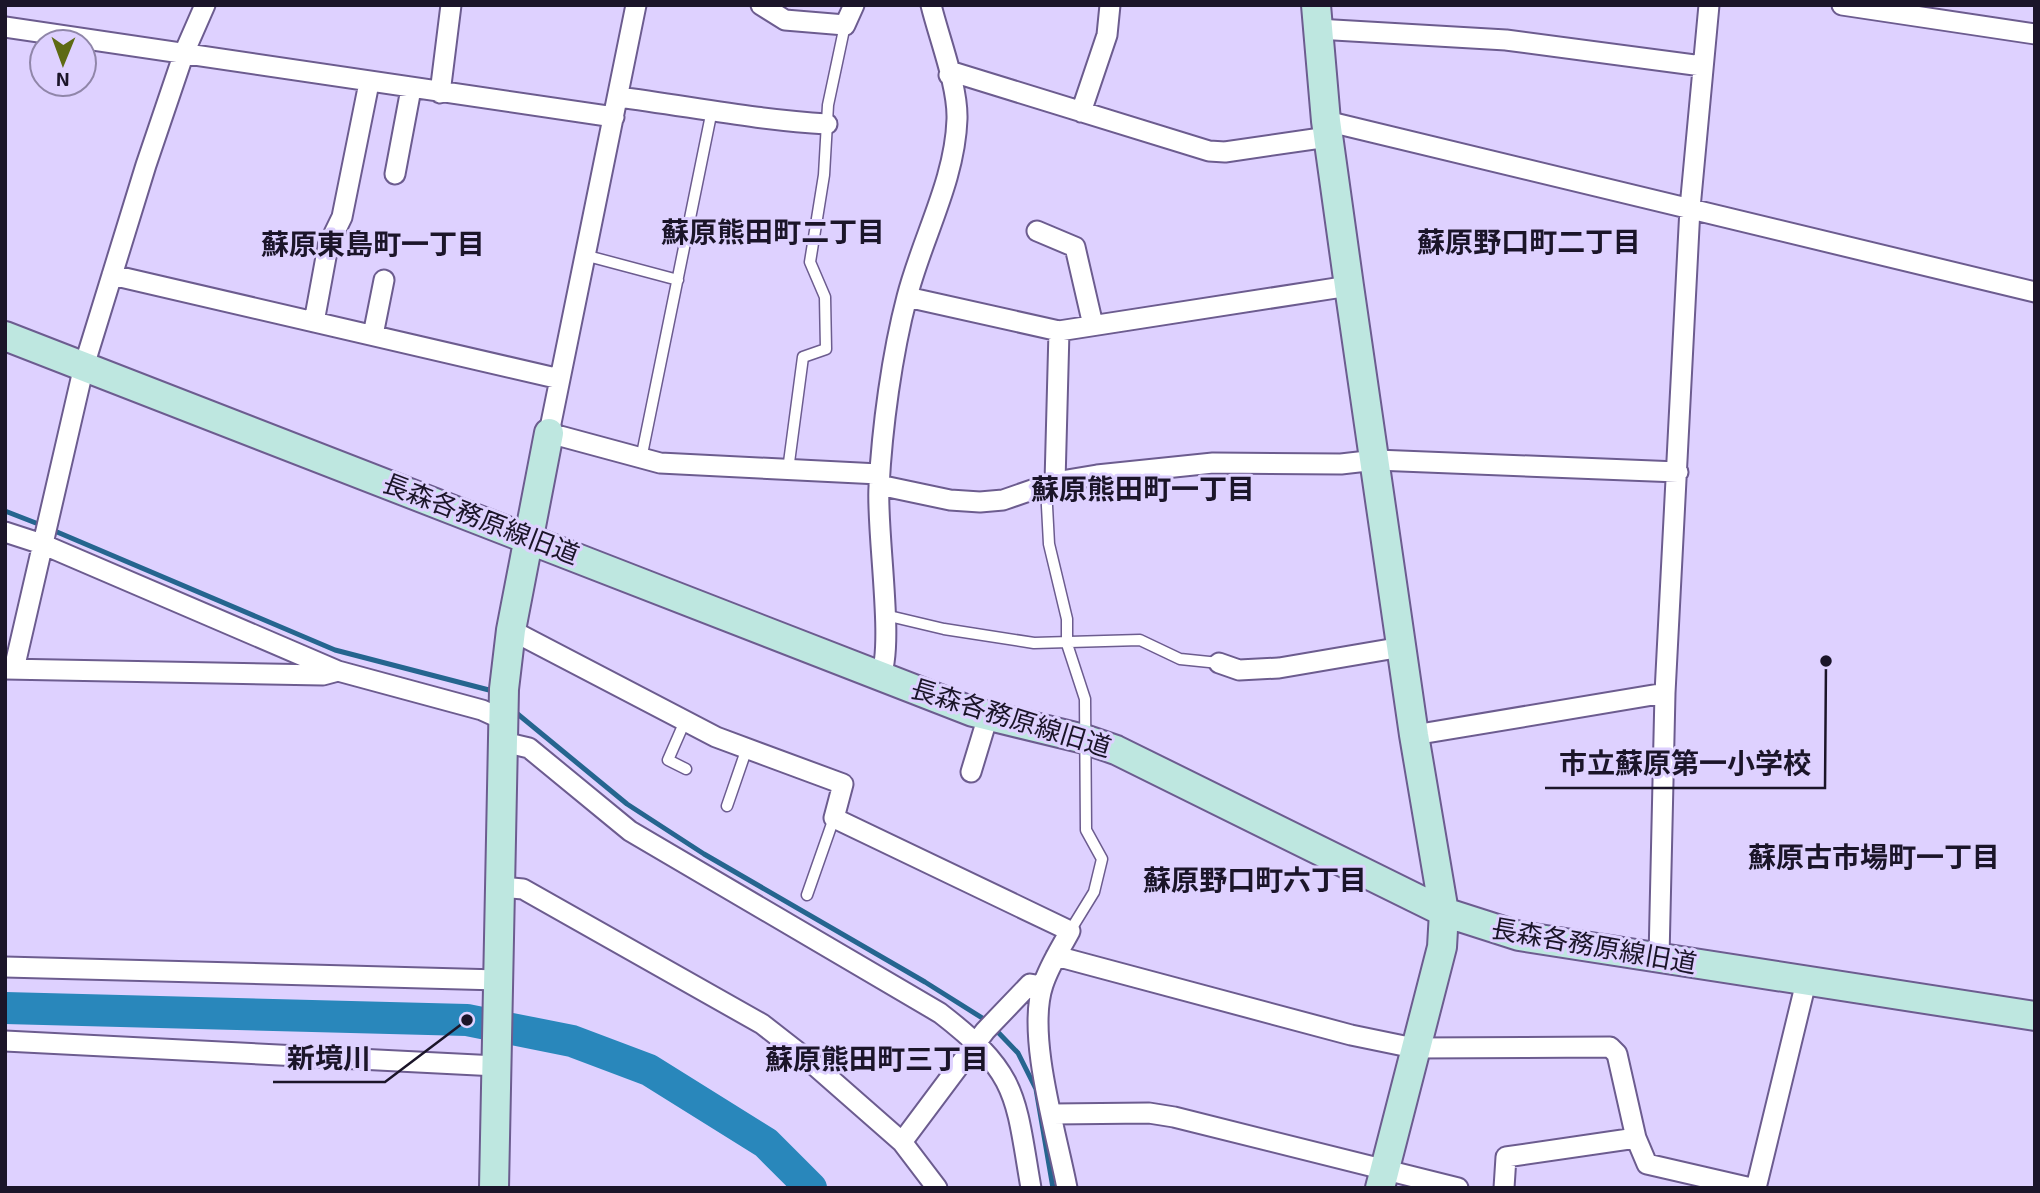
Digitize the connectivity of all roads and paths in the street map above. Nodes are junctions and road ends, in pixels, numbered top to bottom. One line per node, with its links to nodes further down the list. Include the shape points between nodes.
1 (205, 5): 14 (street)
2 (451, 5): 19 (street)
3 (636, 5): 20 (street)
4 (761, 5): 11 (street, via 785,20)
5 (853, 5): 11 (street)
6 (931, 5): 16 (street)
7 (1110, 5): 22 (street, via 1107,35)
8 (1709, 5): 15 (street)
9 (1842, 5): 13 (street)
10 (1317, 17): 15 (street); 25 (street)
11 (845, 25): 24 (lane)
12 (5, 27): 14 (street)
13 (2035, 34)
14 (184, 53): 17 (street); 30 (street)
15 (1702, 66): 27 (street)
16 (949, 75): 22 (street, via 956,73); 35 (street, via 957,115 954,152)
17 (369, 83): 18 (street); 36 (street, via 342,216 328,246)
18 (411, 89): 19 (street); 26 (street)
19 (440, 93): 23 (street)
20 (618, 97): 21 (street); 23 (street)
21 (712, 110): 24 (street, via 755,120); 32 (lane)
22 (1081, 112): 25 (street, via 1209,151 1225,152)
23 (614, 117): 29 (street)
24 (827, 124): 46 (lane, via 810,262 825,297 826,349 803,357)
25 (1327, 129): 27 (street); 33 (street)
26 (395, 174)
27 (1690, 208): 34 (street); 47 (street)
28 (1037, 232): 37 (street, via 1075,247)
29 (583, 254): 32 (lane); 42 (street)
30 (112, 275): 36 (street); 41 (street)
31 (384, 280): 40 (street)
32 (678, 280): 44 (lane)
33 (1349, 286): 37 (street); 45 (street)
34 (2035, 292)
35 (907, 297): 38 (street); 48 (street)
36 (314, 322): 40 (street)
37 (1093, 325): 38 (street)
38 (1059, 331): 49 (street)
39 (5, 335): 41 (street, 長森各務原線旧道)
40 (373, 335): 42 (street)
41 (84, 366): 51 (street, 長森各務原線旧道); 52 (street)
42 (560, 379): 43 (street)
43 (549, 433): 44 (street); 51 (street)
44 (642, 459): 46 (street)
45 (1376, 460): 47 (street); 49 (street, via 1213,463); 56 (street)
46 (788, 470): 48 (street)
47 (1678, 472): 61 (street)
48 (879, 479): 49 (street, via 950,500 980,502); 53 (street)
49 (1050, 485): 55 (lane, via 1049,544 1067,619)
50 (5, 532): 52 (street)
51 (528, 537): 54 (street); 60 (street, 長森各務原線旧道)
52 (42, 541): 58 (street); 59 (street)
53 (884, 615): 55 (lane, via 944,629); 60 (street, via 885,668)
54 (511, 630): 63 (street); 64 (street)
55 (1067, 644): 57 (lane, via 1140,640 1180,659); 66 (lane, via 1085,699)
56 (1402, 648): 57 (street, via 1279,668 1239,670); 65 (street)
57 (1219, 663)
58 (10, 669): 59 (street, via 323,675)
59 (338, 671): 63 (street)
60 (880, 677): 62 (street, 長森各務原線旧道)
61 (1665, 693): 65 (street); 77 (street)
62 (988, 716): 66 (street, 長森各務原線旧道); 69 (street)
63 (504, 717): 72 (street); 83 (street, via 529,748 630,831)
64 (685, 721): 67 (street); 68 (lane, via 667,760)
65 (1414, 735): 74 (street)
66 (1084, 738): 74 (street, 長森各務原線旧道); 75 (lane, via 1086,830 1102,859 1094,892)
67 (747, 748): 70 (lane); 71 (street, via 843,784)
68 (686, 769)
69 (971, 772)
70 (727, 806)
71 (834, 818): 73 (lane); 75 (street)
72 (501, 887): 81 (street); 89 (street, via 523,889 762,1024)
73 (807, 895)
74 (1444, 912): 77 (street, 長森各務原線旧道, via 1519,936); 85 (street, via 1442,947)
75 (1070, 932): 76 (street)
76 (1056, 956): 80 (street); 85 (street)
77 (1659, 958): 79 (street, 長森各務原線旧道)
78 (5, 967): 81 (street)
79 (1806, 982): 82 (street, 長森各務原線旧道); 98 (street)
80 (1042, 986): 83 (street, via 1030,984); 87 (street, via 1038,1023)
81 (499, 988): 86 (street)
82 (2035, 1016)
83 (982, 1037): 89 (street); 93 (street, via 1016,1098)
84 (5, 1041): 86 (street)
85 (1415, 1048): 88 (street, via 1611,1047 1617,1054); 90 (street)
86 (497, 1060): 91 (street)
87 (1053, 1114): 90 (street, via 1149,1113); 94 (street)
88 (1636, 1138): 96 (street, via 1507,1157); 97 (street, via 1647,1164)
89 (902, 1142): 92 (street)
90 (1383, 1178): 95 (street)
91 (494, 1188)
92 (936, 1188)
93 (1031, 1188)
94 (1067, 1188)
95 (1458, 1188)
96 (1504, 1188)
97 (1751, 1188)
98 (1756, 1188)

